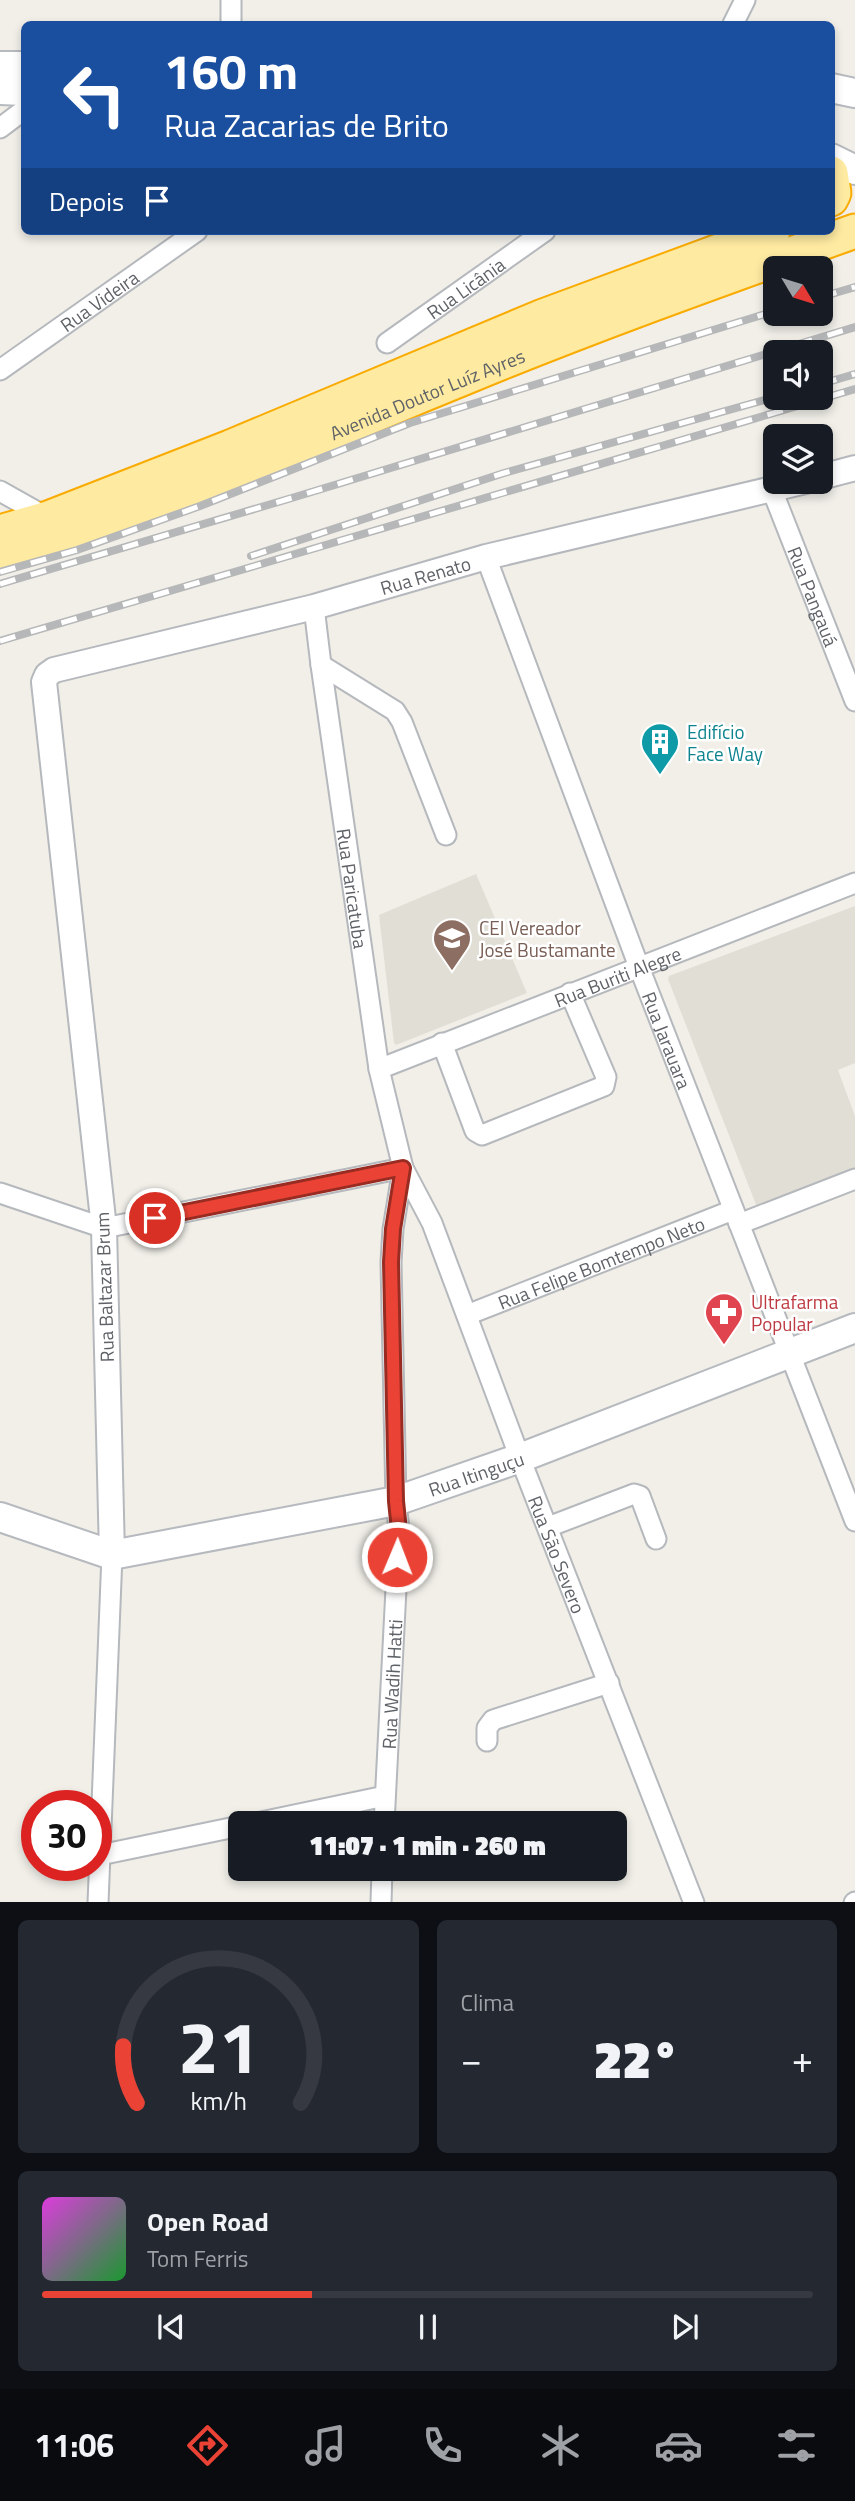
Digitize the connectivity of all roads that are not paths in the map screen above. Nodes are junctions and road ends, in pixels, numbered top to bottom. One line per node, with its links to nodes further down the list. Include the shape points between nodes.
1 (231, 0): 3 (street)
2 (745, 0): 4 (street)
3 (231, 21)
4 (734, 21)
5 (0, 66): 6 (main road)
6 (21, 66)
7 (0, 90): 8 (main road)
8 (21, 91)
9 (21, 112): 10 (street)
10 (0, 127)
11 (835, 160): 12 (main road)
12 (855, 170)
13 (855, 202): 14 (highway)
14 (835, 209)
15 (855, 231): 27 (highway, Avenida Doutor Luíz Ayres, via 524,353 64,538)
16 (191, 235): 20 (street, Rua Videira)
17 (539, 235): 19 (street, Rua Licânia)
18 (761, 235): 26 (highway, Avenida Doutor Luíz Ayres, via 543,316)
19 (387, 343)
20 (0, 370)
21 (853, 475): 22 (street)
22 (833, 476)
23 (0, 491): 26 (street)
24 (763, 492): 28 (street, Rua Renato)
25 (774, 494): 31 (street, Rua Pangauá)
26 (48, 518): 27 (highway, Avenida Doutor Luíz Ayres)
27 (2, 531)
28 (486, 558): 29 (street, Rua Renato); 36 (street, Rua Jarauara)
29 (314, 607): 30 (street, Rua Paricatuba); 32 (street, Rua Renato)
30 (321, 665): 34 (street, via 395,711); 39 (street, Rua Paricatuba)
31 (850, 671): 33 (street, Rua Pangauá)
32 (47, 675): 44 (street, Rua Baltazar Brum, via 44,682)
33 (855, 701)
34 (446, 835)
35 (855, 883): 36 (street, Rua Buriti Alegre)
36 (639, 967): 37 (street, Rua Buriti Alegre); 43 (street, Rua Jarauara)
37 (570, 993): 38 (street, Rua Buriti Alegre); 38 (street, via 606,1077 604,1086 478,1134)
38 (442, 1044): 39 (street, Rua Buriti Alegre)
39 (379, 1069): 40 (street, Rua Paricatuba)
40 (403, 1168): 44 (street); 45 (street, Rua São Severo, via 432,1223); 49 (street, Rua Wadih Hatti, via 391,1262)
41 (855, 1179): 43 (street, Rua Felipe Bomtempo Neto)
42 (0, 1193): 44 (street)
43 (736, 1217): 45 (street, Rua Felipe Bomtempo Neto); 47 (street, Rua Jarauara)
44 (104, 1228): 54 (street, Rua Baltazar Brum)
45 (467, 1315): 48 (street, Rua São Severo)
46 (855, 1328): 47 (main road, Rua Itinguçu)
47 (789, 1353): 48 (main road, Rua Itinguçu); 51 (street, Rua Jarauara)
48 (520, 1458): 49 (main road, Rua Itinguçu); 52 (street, Rua São Severo)
49 (396, 1501): 54 (main road, Rua Itinguçu); 58 (street, Rua Wadih Hatti, via 399,1530)
50 (0, 1517): 54 (main road, Rua Itinguçu)
51 (855, 1521)
52 (548, 1527): 53 (street, via 634,1494 640,1496); 55 (street, Rua São Severo)
53 (656, 1539)
54 (112, 1555): 57 (street, Rua Baltazar Brum)
55 (609, 1683): 56 (street, via 493,1720 486,1728); 67 (street, Rua São Severo)
56 (488, 1741)
57 (103, 1790)
58 (385, 1796): 59 (street); 60 (street, Rua Wadih Hatti)
59 (314, 1811)
60 (384, 1811)
61 (228, 1828): 62 (street)
62 (112, 1853)
63 (99, 1881): 65 (street, Rua Baltazar Brum)
64 (382, 1881): 66 (street)
65 (98, 1902)
66 (381, 1902)
67 (694, 1902)

